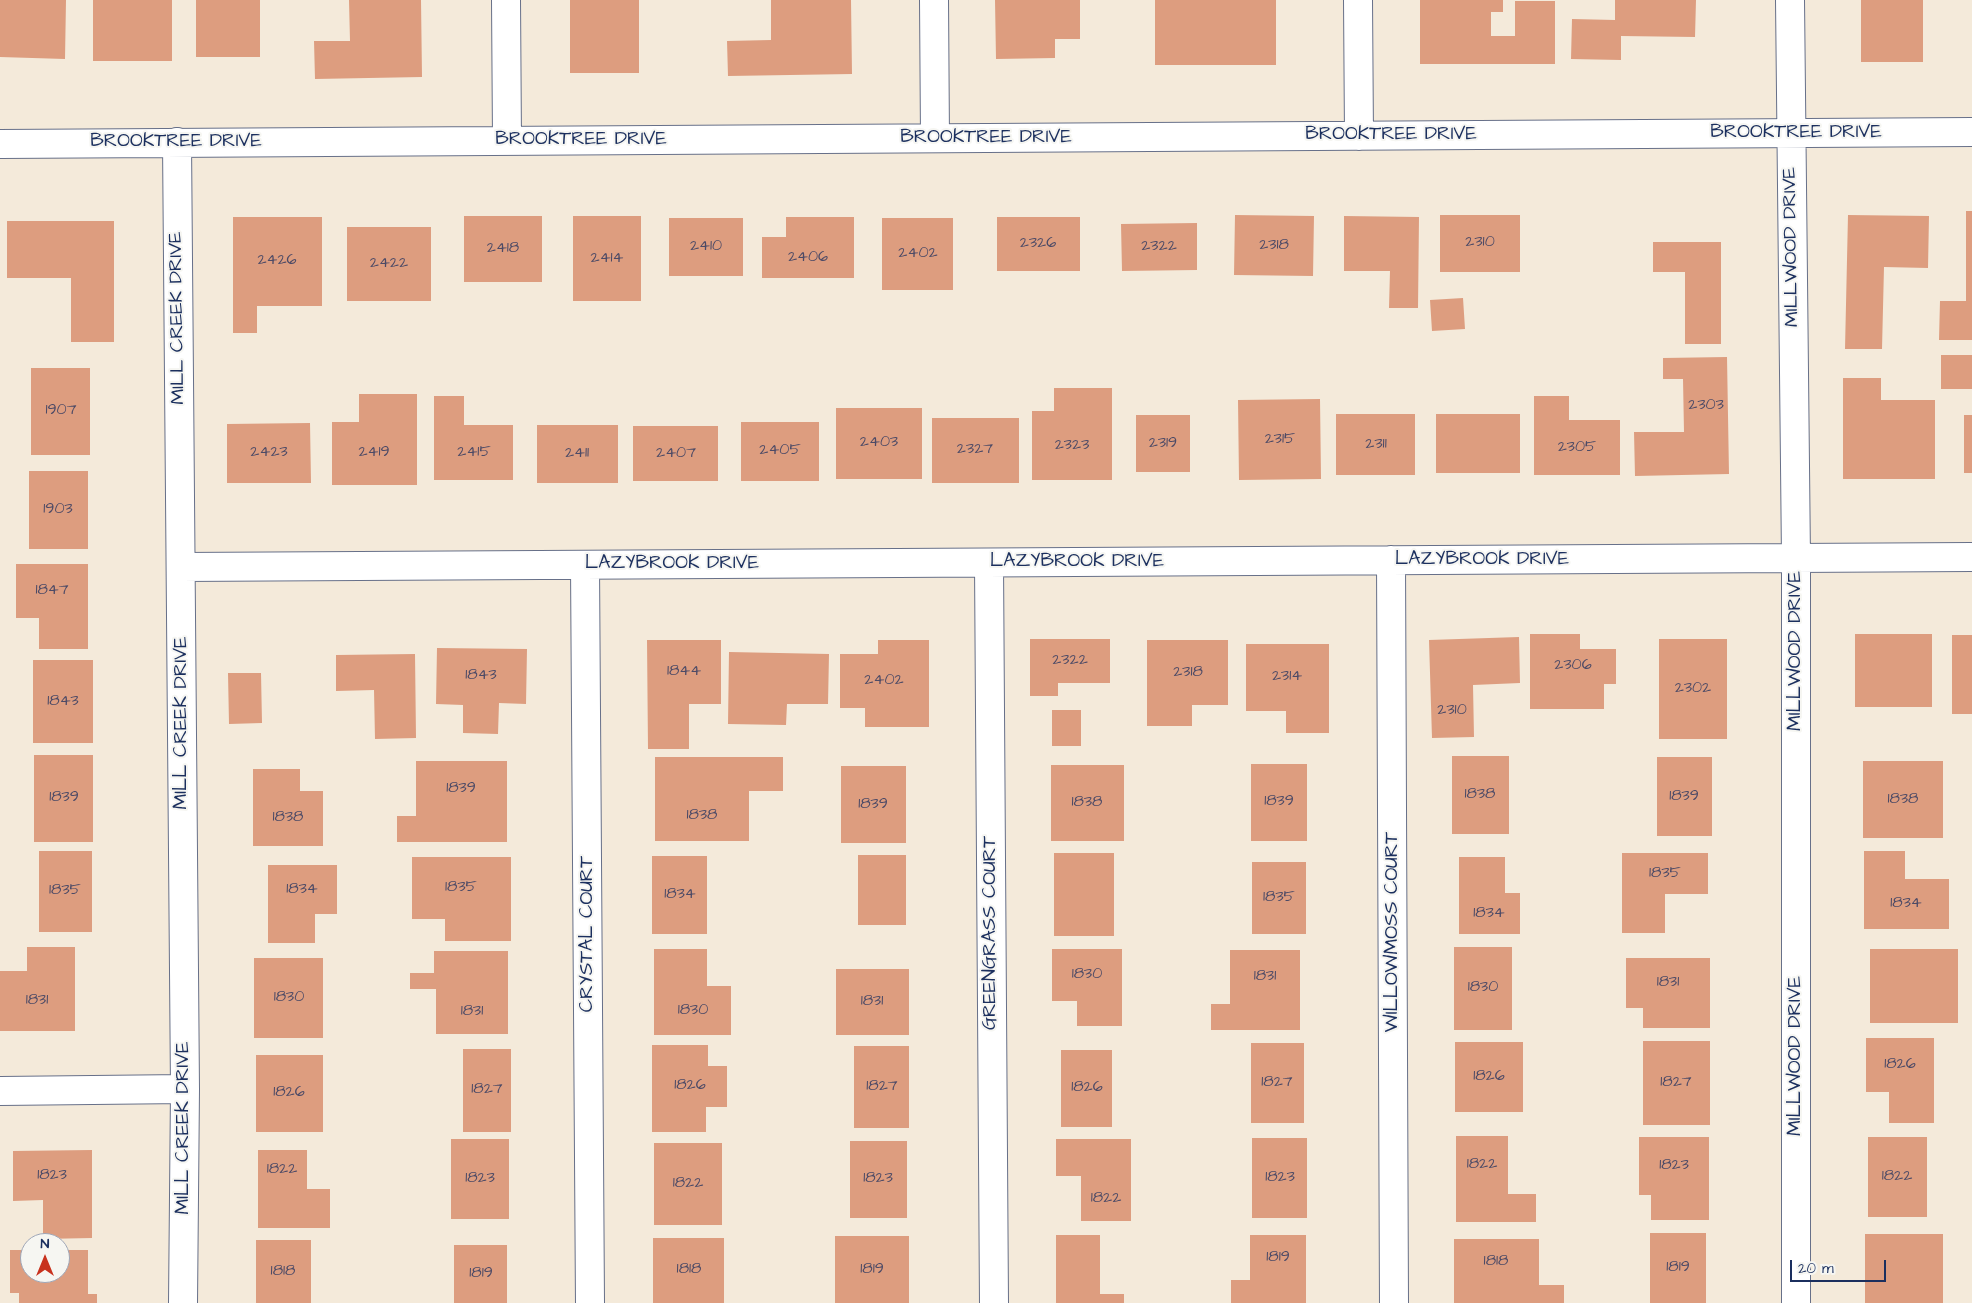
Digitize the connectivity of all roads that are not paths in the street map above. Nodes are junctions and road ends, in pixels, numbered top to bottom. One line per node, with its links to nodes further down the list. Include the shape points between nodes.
1 (506, 0): 9 (street)
2 (934, 0): 8 (street)
3 (1358, 0): 7 (street)
4 (1790, 0): 6 (street, MILLWOOD DRIVE)
5 (1972, 132): 6 (street, BROOKTREE DRIVE)
6 (1791, 133): 7 (street, BROOKTREE DRIVE); 13 (street, MILLWOOD DRIVE)
7 (1359, 136): 8 (street, BROOKTREE DRIVE)
8 (935, 138): 9 (street, BROOKTREE DRIVE)
9 (506, 140): 10 (street, BROOKTREE DRIVE)
10 (177, 142): 11 (street, BROOKTREE DRIVE); 17 (street, MILL CREEK DRIVE)
11 (0, 144)
12 (1972, 557): 13 (street, LAZYBROOK DRIVE)
13 (1796, 558): 14 (street, LAZYBROOK DRIVE); 24 (street, MILLWOOD DRIVE)
14 (1391, 560): 15 (street, LAZYBROOK DRIVE); 23 (street, WILLOWMOSS COURT)
15 (989, 563): 16 (street, LAZYBROOK DRIVE); 22 (street, GREENGRASS COURT)
16 (585, 565): 17 (street, LAZYBROOK DRIVE); 21 (street, CRYSTAL COURT)
17 (181, 567): 18 (street, MILL CREEK DRIVE)
18 (185, 1089): 19 (street); 20 (street, MILL CREEK DRIVE)
19 (0, 1091)
20 (183, 1303)
21 (590, 1303)
22 (994, 1303)
23 (1394, 1303)
24 (1796, 1303)

